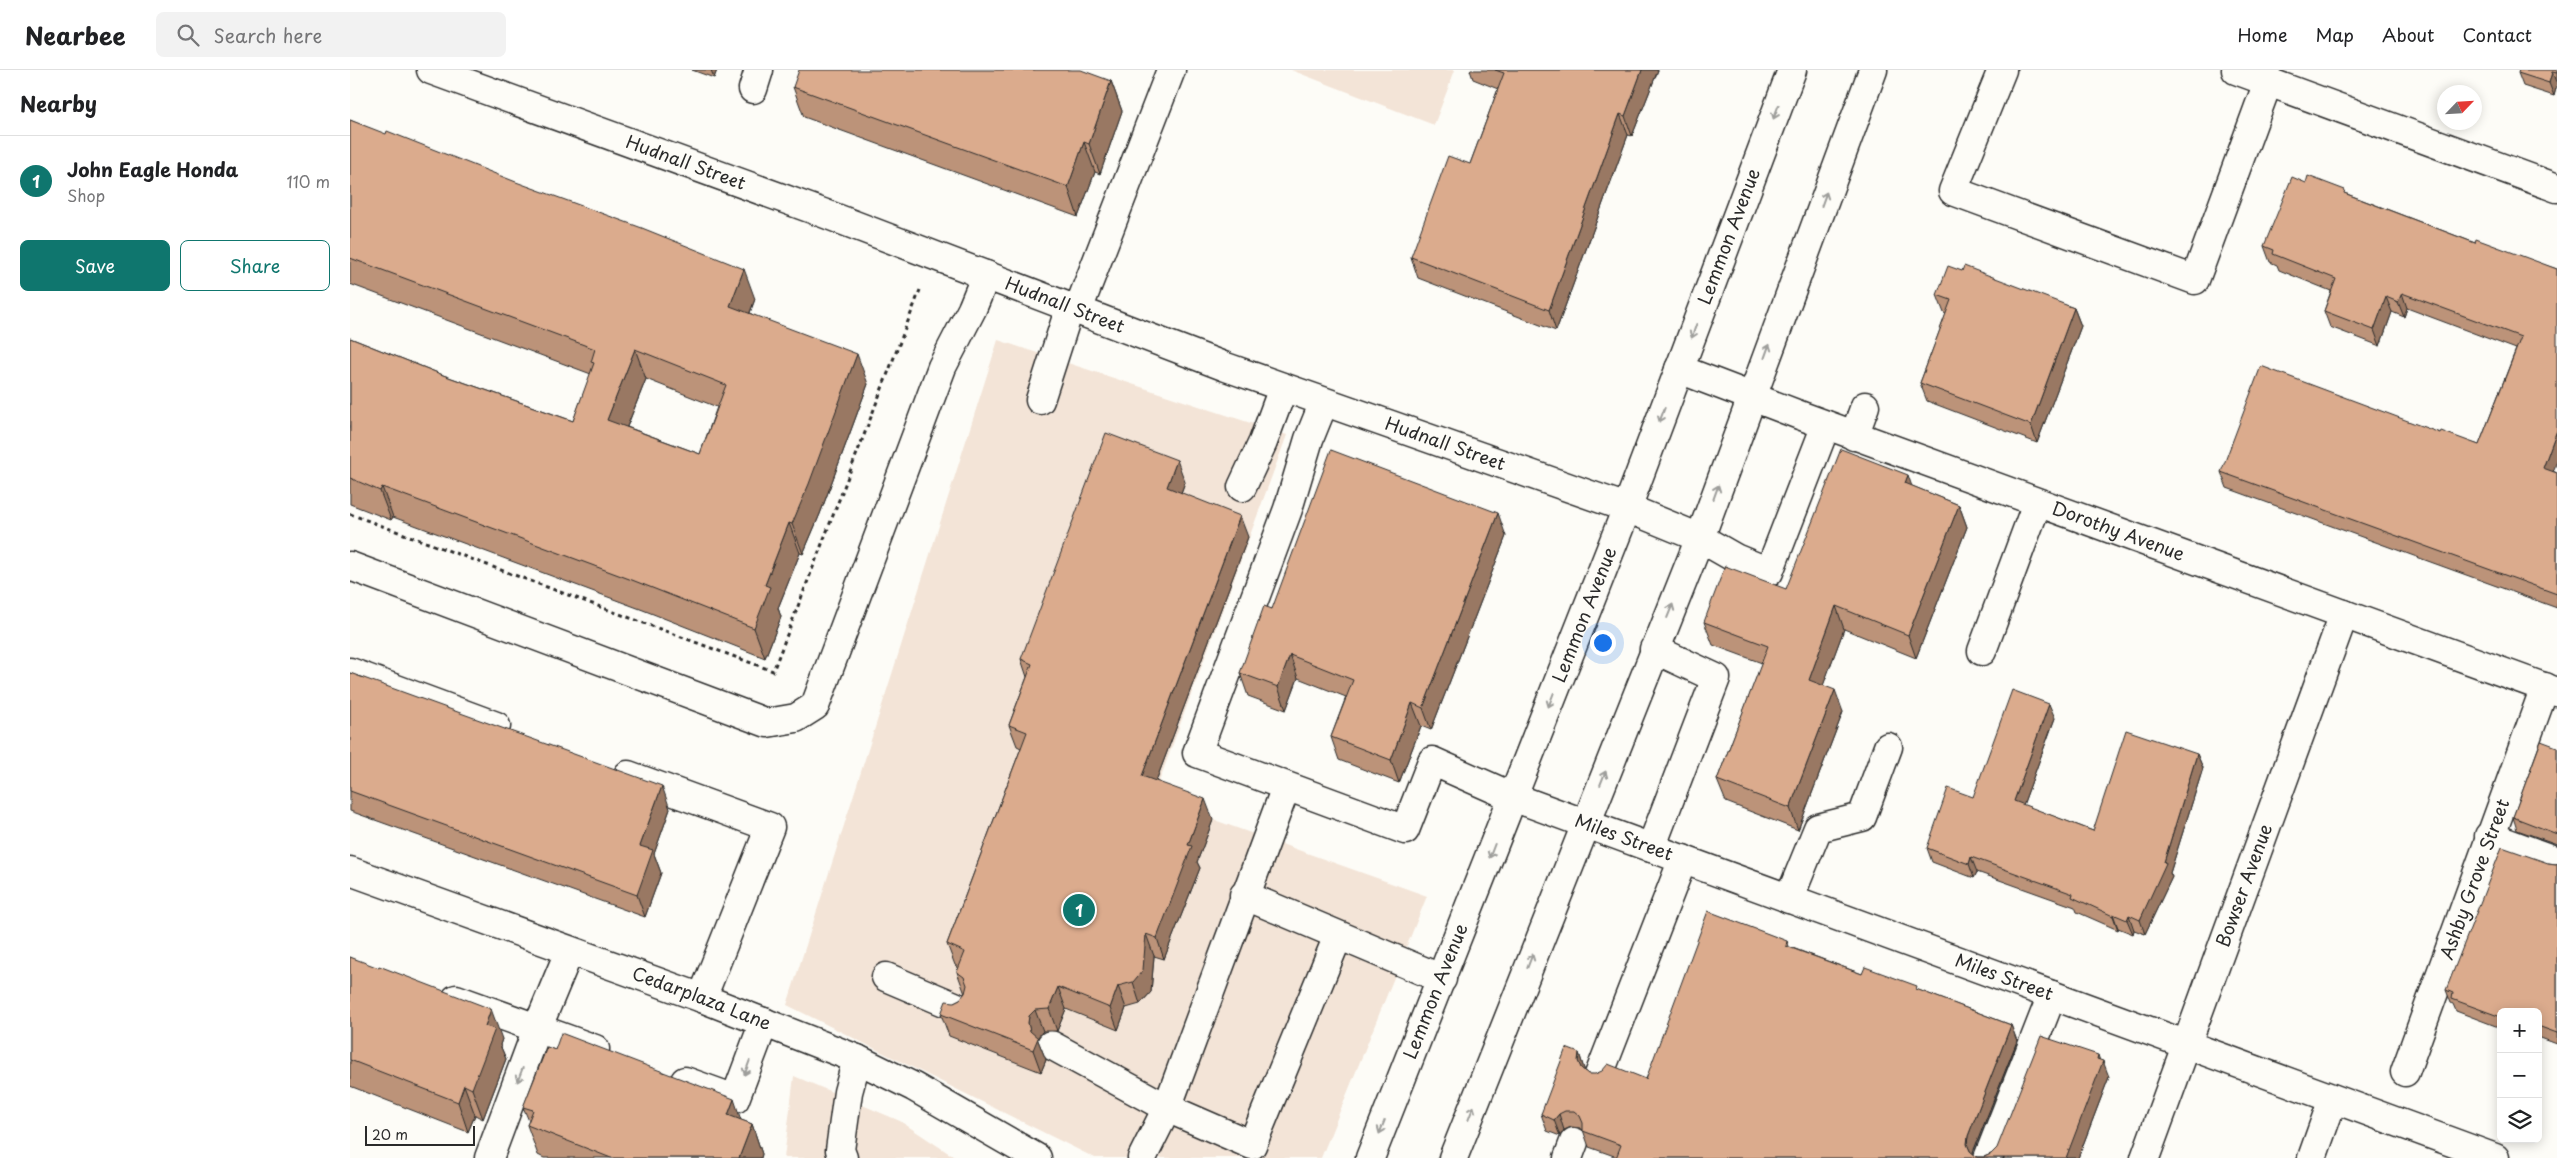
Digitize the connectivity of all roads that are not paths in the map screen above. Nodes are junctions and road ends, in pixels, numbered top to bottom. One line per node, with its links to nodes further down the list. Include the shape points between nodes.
1 (431, 70): 9 (street, Hudnall Street)
2 (1171, 70): 10 (street)
3 (1792, 70): 11 (street, Lemmon Avenue, one-way to 11)
4 (1872, 70): 13 (street, one-way to 4)
5 (2002, 70): 7 (street, via 1954,191 2195,280)
6 (2236, 70): 7 (street)
7 (2268, 82): 8 (street)
8 (2557, 188)
9 (986, 275): 10 (street, Hudnall Street); 23 (street, via 942,367 815,706 796,718 767,723)
10 (1074, 309): 12 (street, Hudnall Street); 14 (street)
11 (1679, 369): 13 (street, Dorothy Avenue); 21 (street, Lemmon Avenue, one-way to 21)
12 (1283, 388): 15 (street, Hudnall Street); 19 (street)
13 (1751, 397): 17 (street, Dorothy Avenue); 22 (street, one-way to 13)
14 (1040, 400)
15 (1324, 402): 21 (street, Hudnall Street); 32 (street, via 1288,509 1197,753)
16 (1865, 406): 18 (street)
17 (1826, 425): 18 (street, Dorothy Avenue); 22 (street, Hudnall Street, via 1769,572 1734,558)
18 (1854, 436): 20 (street, Dorothy Avenue)
19 (1242, 488)
20 (2037, 503): 24 (street, Dorothy Avenue); 26 (street)
21 (1626, 508): 22 (street, Hudnall Street); 33 (street, Lemmon Avenue, one-way to 33)
22 (1700, 538): 25 (street, one-way to 22)
23 (350, 566)
24 (2344, 614): 28 (street, Dorothy Avenue); 53 (street, Bowser Avenue)
25 (1654, 650): 34 (street, one-way to 25); 36 (street, via 1716,678)
26 (1982, 651)
27 (350, 672): 29 (street)
28 (2551, 690): 35 (street, Ashby Grove Street)
29 (518, 734)
30 (1888, 747): 41 (street, via 1862,817 1818,828)
31 (602, 765): 48 (street, via 770,827)
32 (1286, 787): 33 (street, Miles Street, via 1404,830 1432,760); 40 (street)
33 (1513, 797): 34 (street, Miles Street); 45 (street, Lemmon Avenue, one-way to 45)
34 (1585, 824): 36 (street, Miles Street); 66 (street, one-way to 34)
35 (2489, 836): 38 (street); 56 (street, Ashby Grove Street)
36 (1651, 848): 37 (street, Miles Street)
37 (1682, 859): 41 (street, Miles Street); 58 (street)
38 (2557, 861)
39 (350, 871): 43 (street, Cedarplaza Lane)
40 (1244, 895): 42 (street); 60 (street)
41 (1789, 898): 47 (street, Miles Street)
42 (1338, 936): 45 (street); 60 (street, via 1252,1145)
43 (569, 952): 48 (street, Cedarplaza Lane); 51 (street)
44 (886, 976): 49 (street)
45 (1442, 978): 65 (street, Lemmon Avenue, one-way to 65)
46 (434, 991): 51 (street)
47 (2052, 995): 53 (street, Miles Street); 67 (street)
48 (702, 998): 50 (street, Cedarplaza Lane)
49 (959, 1008)
50 (764, 1022): 55 (street, Cedarplaza Lane); 57 (street, one-way to 57, via 735,1099)
51 (537, 1029): 54 (street); 62 (street, one-way to 62)
52 (1052, 1045): 60 (street)
53 (2188, 1045): 59 (street, Miles Street); 68 (street, Bowser Avenue)
54 (618, 1058)
55 (858, 1059): 61 (street, via 848,1092); 63 (street, Cedarplaza Lane, via 914,1087)
56 (2405, 1072)
57 (663, 1074)
58 (1600, 1075)
59 (2333, 1099): 69 (street); 70 (street, Miles Street)
60 (1167, 1108): 64 (street)
61 (841, 1155)
62 (489, 1158)
63 (1037, 1158)
64 (1142, 1158)
65 (1370, 1158)
66 (1453, 1158)
67 (1988, 1158)
68 (2144, 1158)
69 (2312, 1158)
70 (2495, 1158)

